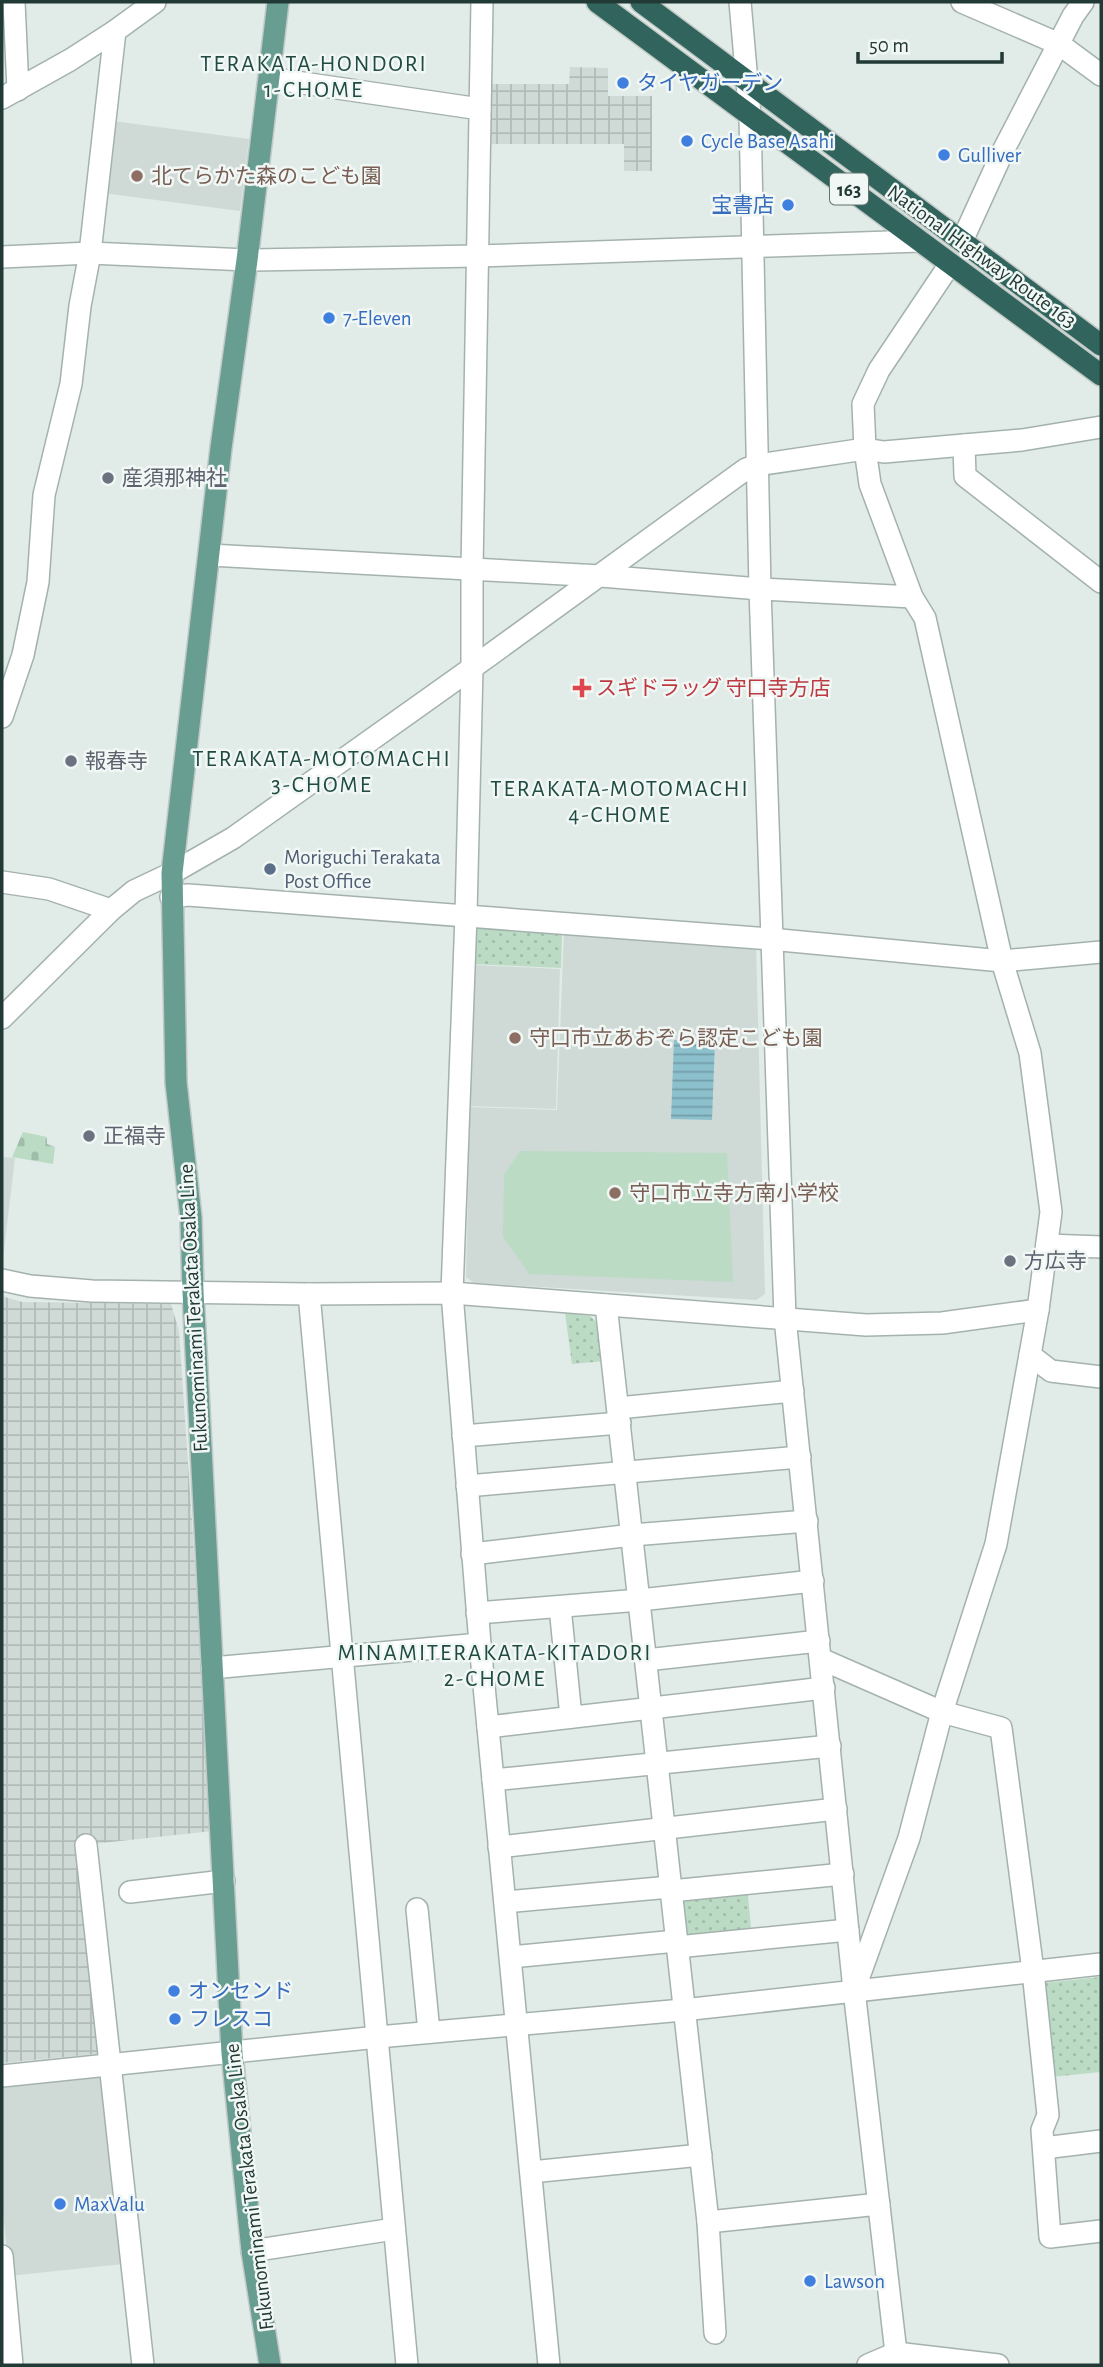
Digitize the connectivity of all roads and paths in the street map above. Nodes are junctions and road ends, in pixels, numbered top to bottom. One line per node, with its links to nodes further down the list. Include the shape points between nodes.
1 (14, 2): 15 (street)
2 (155, 2): 10 (street)
3 (278, 2): 13 (main road, Fukunominami Terakata Osaka Line)
4 (482, 2): 16 (street)
5 (597, 2): 17 (highway, National Highway Route 163 / 163)
6 (641, 2): 14 (highway, National Highway Route 163 / 163)
7 (740, 2): 14 (street)
8 (962, 2): 11 (street)
9 (1080, 3): 11 (street)
10 (115, 31): 15 (street); 21 (street)
11 (1059, 44): 12 (street); 19 (street)
12 (1101, 75)
13 (269, 78): 16 (street); 24 (main road, Fukunominami Terakata Osaka Line)
14 (746, 79): 17 (street); 19 (highway, National Highway Route 163 / 163)
15 (10, 85)
16 (480, 109): 22 (street)
17 (750, 116): 18 (highway, National Highway Route 163 / 163); 20 (street)
18 (920, 241): 20 (street); 25 (highway, National Highway Route 163 / 163)
19 (962, 241): 26 (highway, National Highway Route 163 / 163)
20 (753, 247): 22 (street); 31 (street)
21 (90, 253): 23 (street); 24 (street); 39 (street, via 71,384 44,495 38,582 23,655)
22 (477, 256): 24 (street); 33 (street)
23 (2, 257)
24 (247, 260): 32 (main road, Fukunominami Terakata Osaka Line)
25 (950, 264): 27 (highway, National Highway Route 163 / 163); 30 (street, via 879,370 863,404)
26 (1101, 345)
27 (1101, 375)
28 (1101, 427): 29 (street)
29 (964, 445): 30 (street, via 884,452); 35 (street, via 965,476)
30 (865, 449): 31 (street); 37 (street, via 870,484)
31 (757, 465): 34 (street); 36 (street)
32 (210, 555): 33 (street); 40 (main road, Fukunominami Terakata Osaka Line)
33 (472, 569): 34 (street); 38 (street)
34 (601, 576): 36 (street); 38 (street)
35 (1101, 582)
36 (760, 589): 37 (street); 45 (street)
37 (912, 597): 47 (street, via 925,618)
38 (472, 668): 40 (street, via 233,838); 44 (street)
39 (2, 717)
40 (172, 873): 42 (main road, Fukunominami Terakata Osaka Line); 43 (street, via 134,891)
41 (2, 882): 43 (street, via 50,889)
42 (171, 897): 44 (street); 52 (main road, Fukunominami Terakata Osaka Line, via 176,1082 191,1218)
43 (111, 910): 48 (street)
44 (466, 915): 45 (street); 53 (street)
45 (770, 939): 47 (street); 57 (street)
46 (1101, 952): 47 (street)
47 (1002, 961): 49 (street, via 1030,1053 1051,1212)
48 (2, 1018)
49 (1047, 1245): 50 (street); 56 (street)
50 (1101, 1247)
51 (2, 1280): 52 (street, via 79,1290)
52 (193, 1292): 54 (street); 77 (main road, Fukunominami Terakata Osaka Line)
53 (452, 1293): 54 (street); 55 (street); 62 (street)
54 (309, 1294): 75 (street)
55 (606, 1305): 57 (street); 61 (street)
56 (1038, 1310): 57 (street, via 878,1325); 58 (street)
57 (785, 1318): 60 (street)
58 (1030, 1355): 59 (street, via 1051,1371); 80 (street, via 996,1544)
59 (1101, 1377)
60 (793, 1391): 61 (street); 63 (street)
61 (619, 1415): 62 (street); 64 (street)
62 (463, 1436): 65 (street)
63 (800, 1457): 64 (street); 66 (street)
64 (626, 1471): 65 (street); 67 (street)
65 (467, 1486): 68 (street)
66 (807, 1521): 67 (street); 69 (street)
67 (632, 1535): 68 (street); 70 (street)
68 (472, 1554): 72 (street)
69 (813, 1581): 70 (street); 74 (street)
70 (639, 1600): 71 (street); 76 (street)
71 (560, 1607): 72 (street); 81 (street)
72 (477, 1613): 73 (street)
73 (480, 1644): 75 (street); 82 (street)
74 (820, 1650): 76 (street); 78 (street); 80 (street)
75 (340, 1655): 77 (street); 105 (street)
76 (646, 1660): 79 (street)
77 (212, 1668): 91 (main road, Fukunominami Terakata Osaka Line)
78 (824, 1688): 79 (street); 83 (street)
79 (651, 1708): 81 (street); 84 (street)
80 (942, 1712): 100 (street, via 1001,1728); 101 (street, via 909,1838)
81 (571, 1717): 82 (street)
82 (488, 1727): 85 (street)
83 (830, 1746): 84 (street); 86 (street)
84 (657, 1763): 85 (street); 87 (street)
85 (493, 1780): 89 (street)
86 (836, 1809): 87 (street); 90 (street)
87 (664, 1828): 89 (street); 92 (street)
88 (86, 1845): 107 (street)
89 (499, 1847): 94 (street)
90 (842, 1874): 92 (street); 96 (street)
91 (223, 1881): 93 (street); 106 (main road, Fukunominami Terakata Osaka Line)
92 (671, 1889): 94 (street); 97 (street)
93 (130, 1892)
94 (505, 1902): 98 (street)
95 (417, 1909): 104 (street)
96 (848, 1930): 97 (street); 101 (street)
97 (676, 1944): 98 (street); 102 (street)
98 (511, 1957): 103 (street)
99 (1101, 1964): 100 (street)
100 (1033, 1971): 101 (street); 110 (street, via 1048,2116 1042,2130)
101 (854, 1990): 102 (street); 113 (street)
102 (684, 2010): 103 (street); 111 (street)
103 (517, 2024): 104 (street); 112 (street)
104 (429, 2032): 105 (street)
105 (377, 2037): 106 (street); 115 (street)
106 (232, 2053): 107 (street); 117 (main road, Fukunominami Terakata Osaka Line)
107 (110, 2064): 108 (street); 122 (street)
108 (2, 2076)
109 (1101, 2141): 110 (street)
110 (1044, 2148): 116 (street, via 1050,2237)
111 (701, 2155): 112 (street); 114 (street)
112 (531, 2172): 125 (street)
113 (879, 2204): 114 (street); 120 (street)
114 (708, 2221): 119 (street)
115 (394, 2229): 117 (street); 124 (street)
116 (1101, 2231)
117 (253, 2251): 123 (main road, Fukunominami Terakata Osaka Line)
118 (2, 2256): 121 (street)
119 (715, 2333)
120 (896, 2353): 126 (street); 127 (street)
121 (12, 2365)
122 (143, 2365)
123 (270, 2365)
124 (407, 2365)
125 (549, 2365)
126 (868, 2365)
127 (998, 2365)

